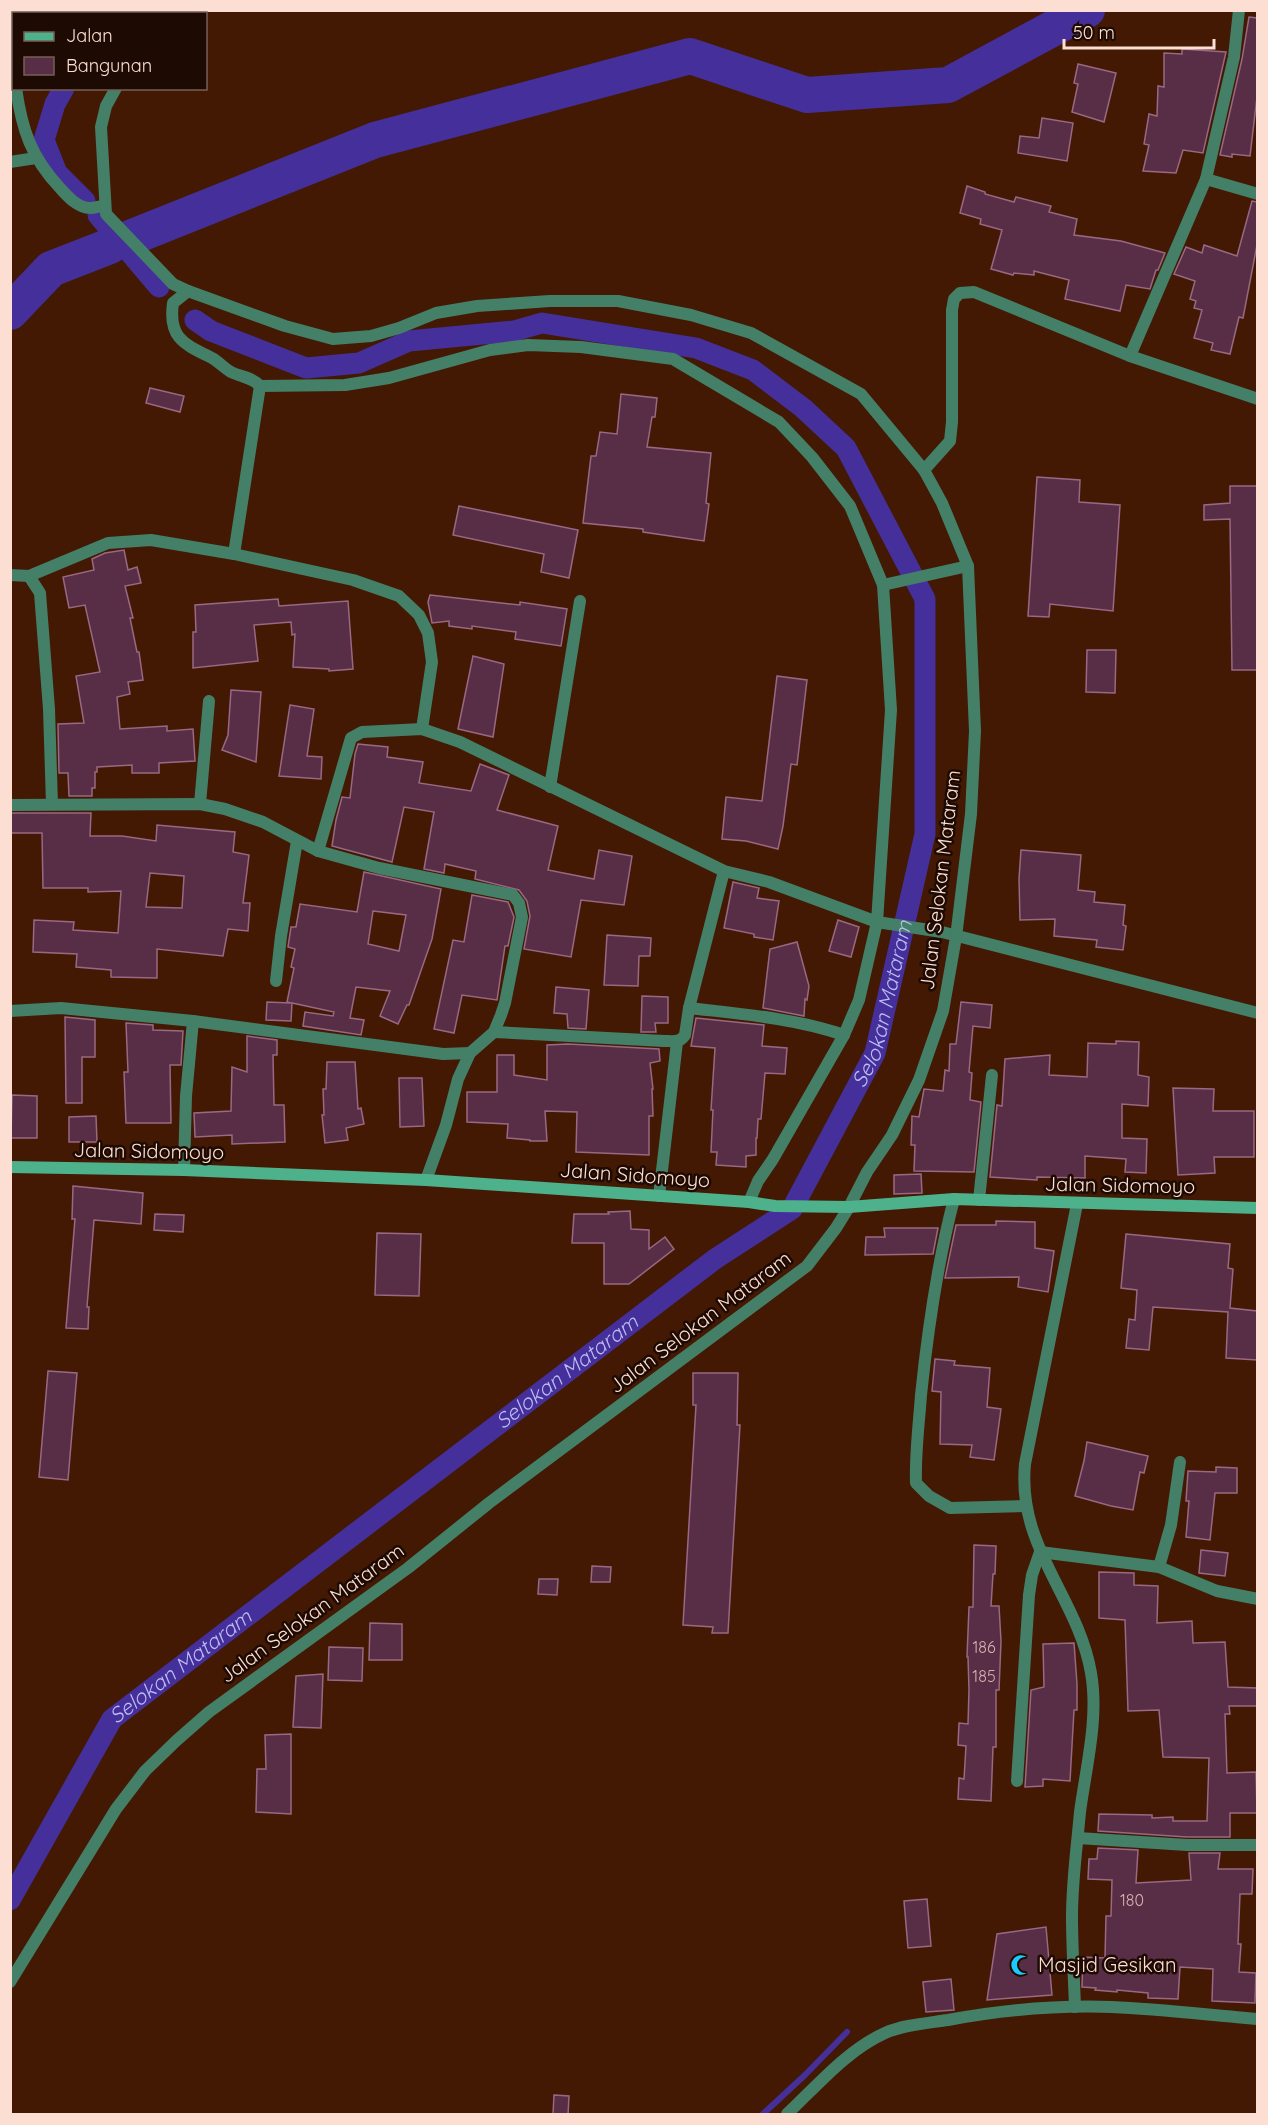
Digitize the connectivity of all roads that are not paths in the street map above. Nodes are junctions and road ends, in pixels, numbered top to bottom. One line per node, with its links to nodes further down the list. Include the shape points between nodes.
1 (1239, 10): 6 (street, via 1234,57)
2 (16, 90): 4 (street, via 21,120)
3 (115, 90): 8 (street, via 101,127)
4 (36, 158): 5 (street); 8 (street, via 78,205)
5 (10, 162)
6 (1206, 179): 7 (street); 10 (street)
7 (1257, 194)
8 (105, 210): 9 (street, Jalan Selokan Mataram, via 174,284)
9 (188, 291): 11 (street, via 173,303 174,332 184,343 231,372 254,379); 13 (street, Jalan Selokan Mataram, via 333,339 371,336 436,313 477,306 618,301 691,315 751,333 861,394)
10 (1130, 356): 12 (street); 13 (street, via 974,292 960,293 952,310 950,441)
11 (260, 386): 14 (street); 18 (street, via 345,385 389,378 490,350 528,345 674,358 779,422 812,457 850,506)
12 (1257, 399)
13 (924, 471): 15 (street, Jalan Selokan Mataram)
14 (234, 554): 17 (street, via 152,540 108,543); 21 (street, via 353,580 399,596 419,615 428,633 432,662)
15 (968, 566): 18 (street); 30 (street, Jalan Selokan Mataram, via 975,731 971,814)
16 (10, 575): 17 (street)
17 (29, 576): 23 (street, via 40,593)
18 (883, 585): 29 (street, via 891,710)
19 (580, 601): 22 (street)
20 (209, 701): 24 (street)
21 (422, 729): 22 (street, via 460,742); 27 (street, via 362,732 351,738)
22 (550, 787): 28 (street)
23 (52, 804): 24 (street); 25 (street)
24 (200, 804): 26 (street, via 225,808 263,822)
25 (10, 805)
26 (297, 842): 27 (street); 31 (street)
27 (318, 851): 36 (street, via 379,868 513,895 522,917 505,1003)
28 (724, 871): 29 (street, via 769,882); 32 (street)
29 (877, 922): 30 (street); 37 (street, via 859,1000)
30 (956, 937): 34 (street); 49 (street, Jalan Selokan Mataram, via 943,1011 919,1080)
31 (276, 981)
32 (689, 1008): 37 (street, via 816,1025); 38 (street, via 685,1035)
33 (10, 1011): 35 (street, via 61,1008)
34 (1257, 1013)
35 (193, 1021): 39 (street, via 443,1053); 42 (street)
36 (494, 1032): 38 (street); 39 (street)
37 (844, 1035): 47 (street)
38 (678, 1041): 44 (street)
39 (470, 1053): 43 (street)
40 (992, 1075): 46 (street)
41 (10, 1167): 42 (main road, Jalan Sidomoyo)
42 (184, 1170): 43 (main road, Jalan Sidomoyo)
43 (426, 1180): 44 (main road, Jalan Sidomoyo)
44 (659, 1196): 47 (main road, Jalan Sidomoyo)
45 (954, 1199): 46 (main road, Jalan Sidomoyo); 49 (main road, Jalan Sidomoyo); 52 (street, via 940,1255 927,1340 916,1483 950,1508)
46 (979, 1200): 48 (main road, Jalan Sidomoyo)
47 (748, 1202): 49 (main road, Jalan Sidomoyo)
48 (1077, 1204): 50 (main road, Jalan Sidomoyo); 52 (street, via 1026,1464)
49 (849, 1207): 59 (street, Jalan Selokan Mataram, via 807,1266 408,1568 209,1712 176,1741 145,1771 116,1809)
50 (1257, 1208)
51 (1180, 1462): 54 (street, via 1171,1526)
52 (1026, 1506): 53 (street)
53 (1040, 1551): 54 (street); 56 (street, via 1029,1595); 57 (street, via 1082,1636 1091,1672 1094,1705)
54 (1159, 1568): 55 (street, via 1217,1591)
55 (1257, 1599)
56 (1017, 1781)
57 (1078, 1838): 58 (street); 60 (street, via 1072,1915)
58 (1257, 1845)
59 (10, 1982)
60 (1076, 2007): 61 (street); 62 (street, via 999,2011 886,2032 851,2055)
61 (1257, 2019)
62 (787, 2115)

